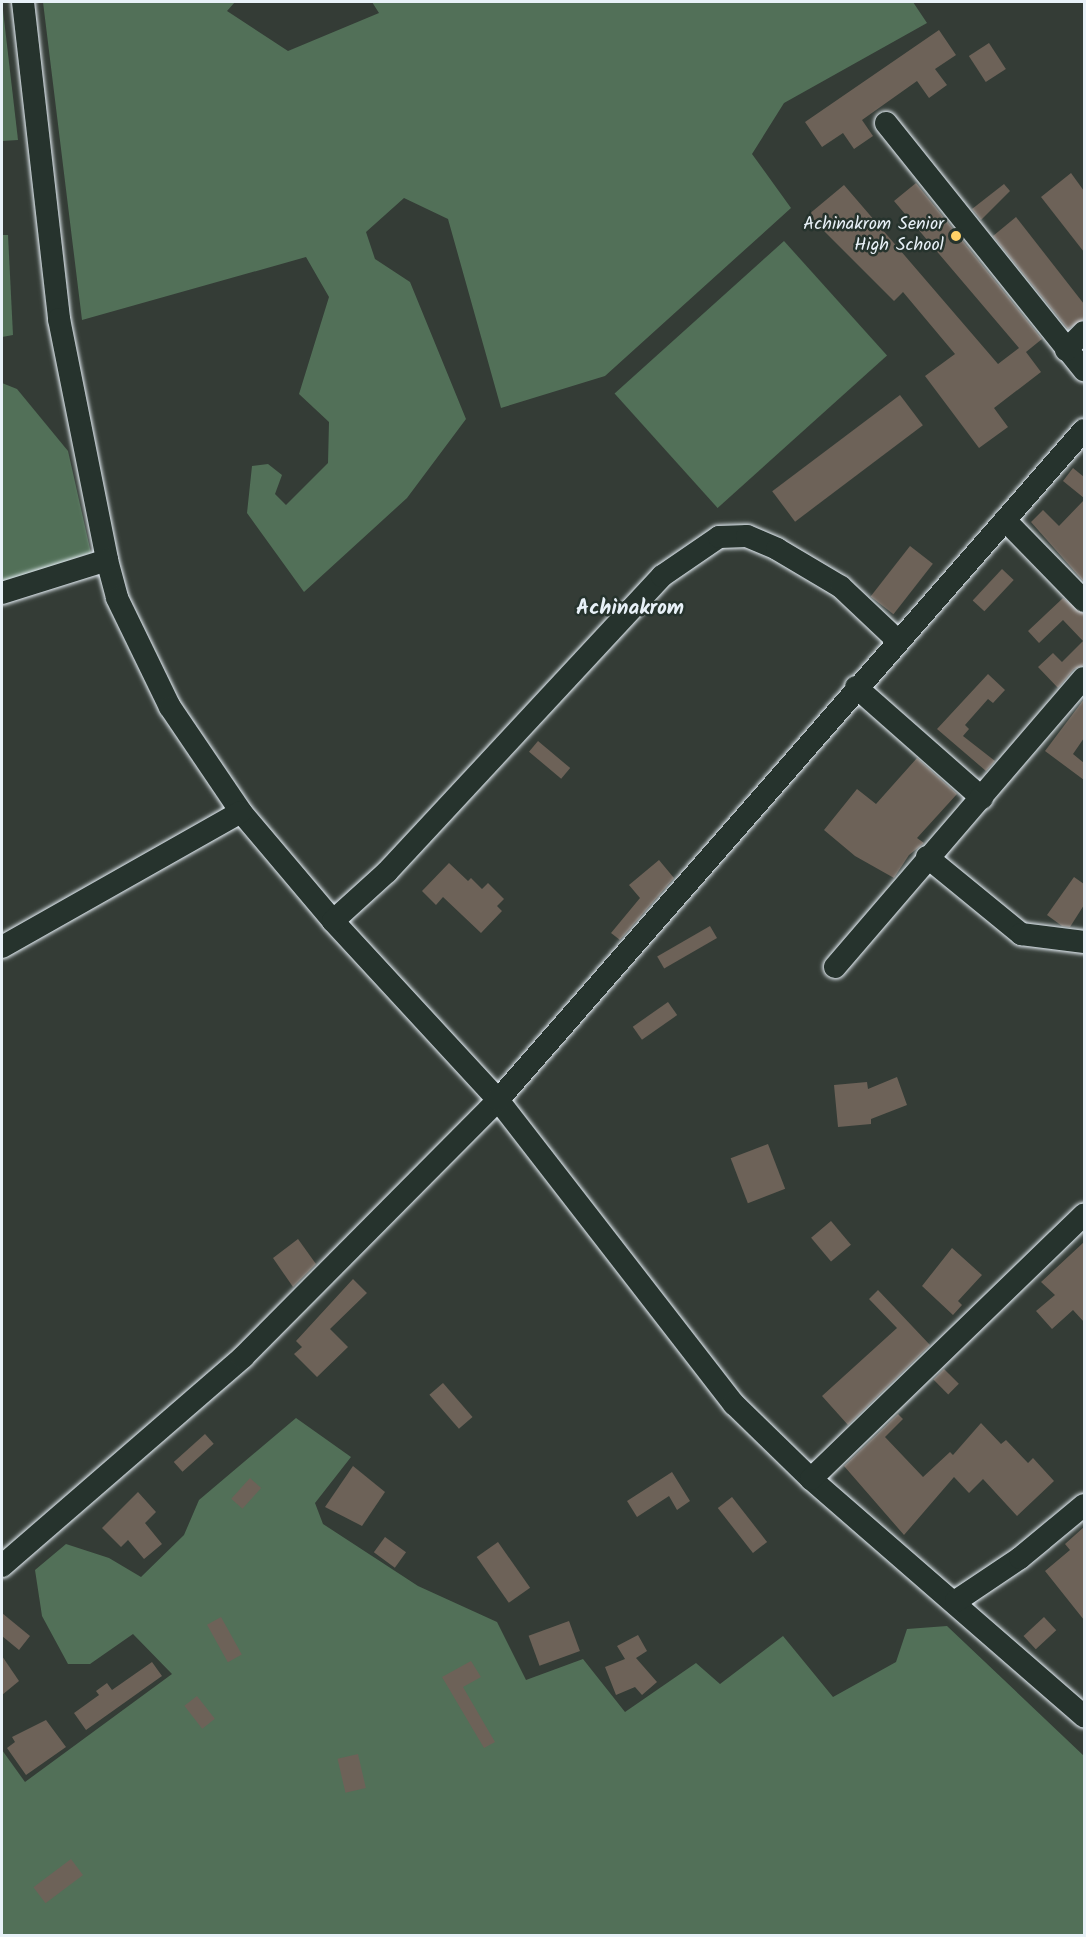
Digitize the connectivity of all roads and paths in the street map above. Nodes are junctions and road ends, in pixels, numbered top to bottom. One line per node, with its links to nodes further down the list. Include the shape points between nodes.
1 (23, 2): 8 (street, via 59,319)
2 (886, 123): 4 (street)
3 (1084, 332): 4 (street)
4 (1066, 350): 5 (street)
5 (1084, 370)
6 (1084, 430): 7 (street)
7 (1005, 520): 10 (street); 11 (street)
8 (107, 560): 9 (street); 15 (street, via 117,598 141,654 170,707)
9 (2, 593)
10 (1084, 601)
11 (897, 640): 13 (street); 17 (street, via 841,587 786,555 747,536 719,537 662,576 387,872)
12 (1084, 678): 14 (street)
13 (856, 687): 14 (street); 21 (street)
14 (982, 798): 16 (street)
15 (241, 812): 17 (street); 19 (street)
16 (927, 857): 18 (street, via 1021,934); 20 (street)
17 (333, 921): 21 (street)
18 (1084, 942)
19 (2, 947)
20 (835, 967)
21 (498, 1100): 23 (street, via 727,1395); 25 (street, via 243,1358)
22 (1084, 1214): 23 (street)
23 (811, 1479): 26 (street)
24 (1084, 1505): 26 (street, via 1020,1557)
25 (2, 1566)
26 (956, 1601): 27 (street)
27 (1084, 1716)

